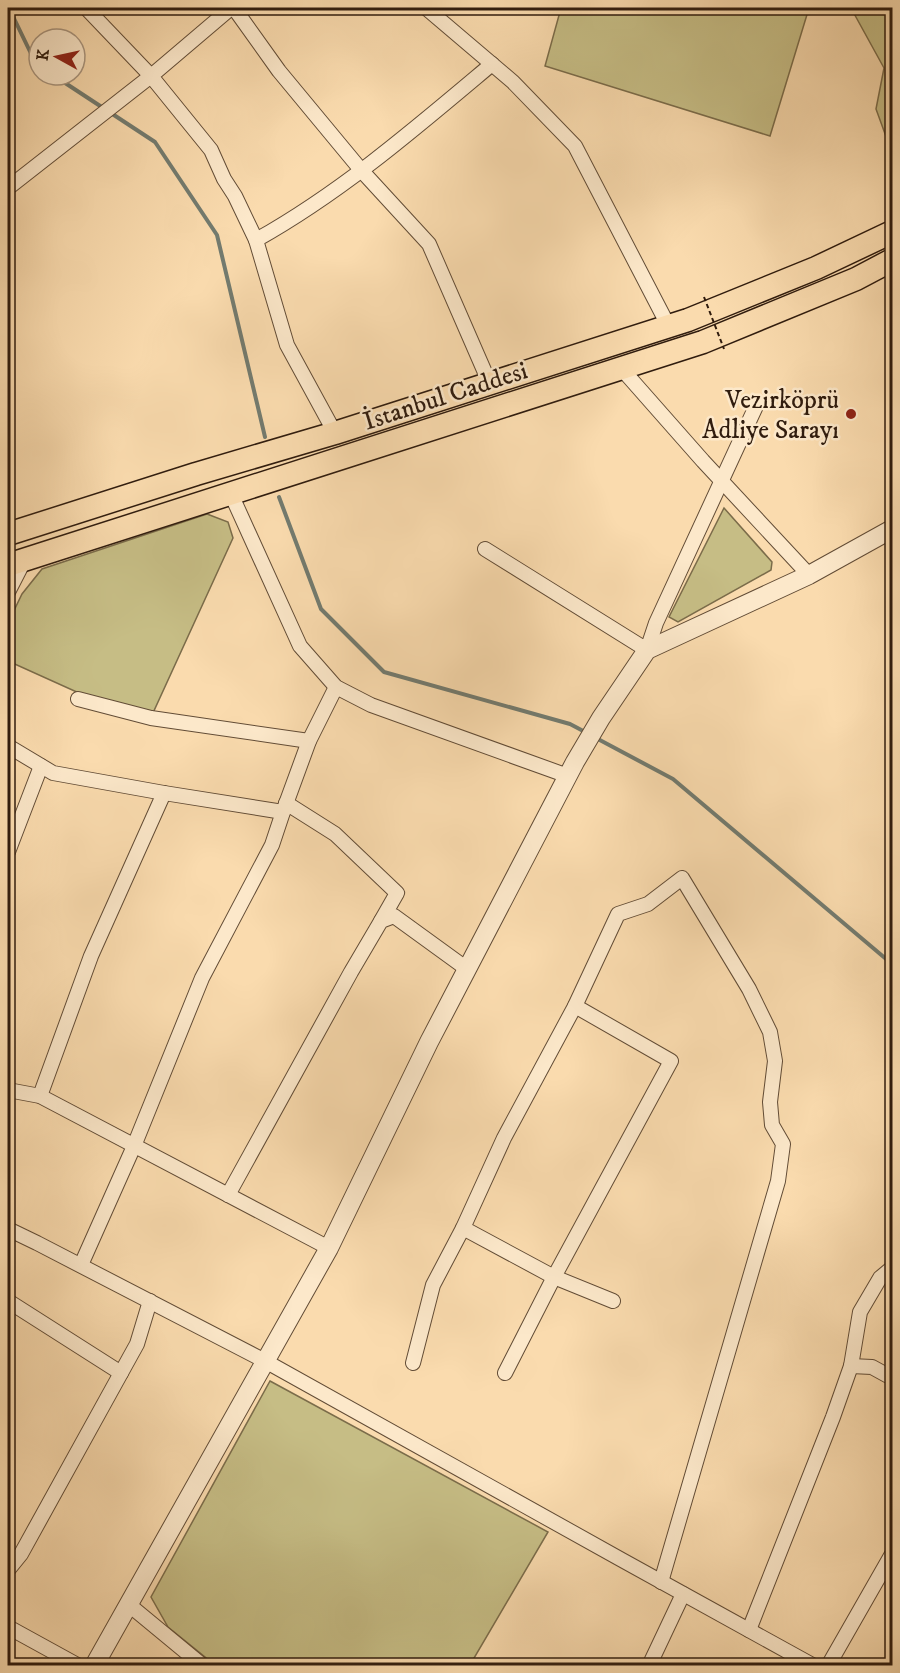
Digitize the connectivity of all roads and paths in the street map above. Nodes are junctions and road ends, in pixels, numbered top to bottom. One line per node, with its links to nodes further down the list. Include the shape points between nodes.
1 (86, 8): 5 (street)
2 (233, 8): 5 (street); 6 (street, via 279,71)
3 (426, 8): 4 (street)
4 (492, 64): 6 (street); 12 (street, via 575,146)
5 (151, 75): 7 (street); 9 (street, via 211,150)
6 (362, 171): 9 (street); 15 (street, via 429,244)
7 (8, 188)
8 (892, 232): 12 (main road, İstanbul Caddesi)
9 (256, 240): 17 (street, via 287,345)
10 (892, 260): 14 (main road, İstanbul Caddesi, via 781,311 703,342)
11 (704, 297): 13 (path, bridge)
12 (669, 327): 15 (main road, İstanbul Caddesi)
13 (724, 349)
14 (621, 368): 18 (street); 19 (main road, İstanbul Caddesi)
15 (490, 384): 17 (main road, İstanbul Caddesi)
16 (758, 404): 18 (street)
17 (335, 433): 21 (main road, İstanbul Caddesi)
18 (722, 481): 24 (street); 26 (street)
19 (231, 494): 23 (main road, İstanbul Caddesi); 27 (street, via 300,646)
20 (892, 529): 24 (street)
21 (8, 534)
22 (485, 549): 26 (street)
23 (16, 562): 25 (street)
24 (808, 575): 26 (street)
25 (8, 592)
26 (647, 650): 32 (street)
27 (336, 687): 29 (street); 32 (street, via 371,705)
28 (78, 699): 29 (street, via 151,718)
29 (309, 741): 34 (street)
30 (8, 746): 31 (street)
31 (41, 766): 33 (street, via 53,773); 35 (street)
32 (571, 769): 37 (street)
33 (164, 793): 34 (street); 40 (street, via 91,956)
34 (285, 807): 36 (street, via 335,834 397,894); 41 (street, via 272,845 202,978)
35 (8, 852)
36 (381, 921): 37 (street, via 394,916); 42 (street)
37 (467, 969): 45 (street)
38 (575, 1006): 43 (street, via 504,1138); 48 (street, via 671,1061); 60 (street, via 618,914 648,904 682,878 749,989 770,1032 775,1061 770,1102 772,1125 783,1144 778,1181)
39 (8, 1090): 40 (street)
40 (40, 1096): 41 (street)
41 (134, 1146): 42 (street); 46 (street)
42 (228, 1195): 45 (street)
43 (463, 1228): 48 (street); 53 (street, via 433,1285)
44 (9, 1235): 46 (street)
45 (329, 1248): 52 (street)
46 (81, 1265): 50 (street)
47 (892, 1268): 54 (street, via 880,1278 860,1312)
48 (554, 1277): 51 (street); 56 (street)
49 (8, 1301): 55 (street)
50 (150, 1301): 52 (street); 55 (street, via 137,1344)
51 (613, 1301)
52 (265, 1361): 60 (street); 62 (street)
53 (413, 1363)
54 (851, 1366): 57 (street, via 872,1367); 64 (street)
55 (121, 1373): 59 (street, via 21,1554)
56 (505, 1373)
57 (892, 1378)
58 (892, 1554): 70 (street)
59 (8, 1570)
60 (661, 1582): 61 (street)
61 (683, 1594): 64 (street); 68 (street)
62 (128, 1604): 66 (street); 67 (street)
63 (8, 1627): 65 (street)
64 (749, 1630): 69 (street)
65 (79, 1665)
66 (94, 1665)
67 (203, 1665)
68 (649, 1665)
69 (814, 1665)
70 (828, 1665)

